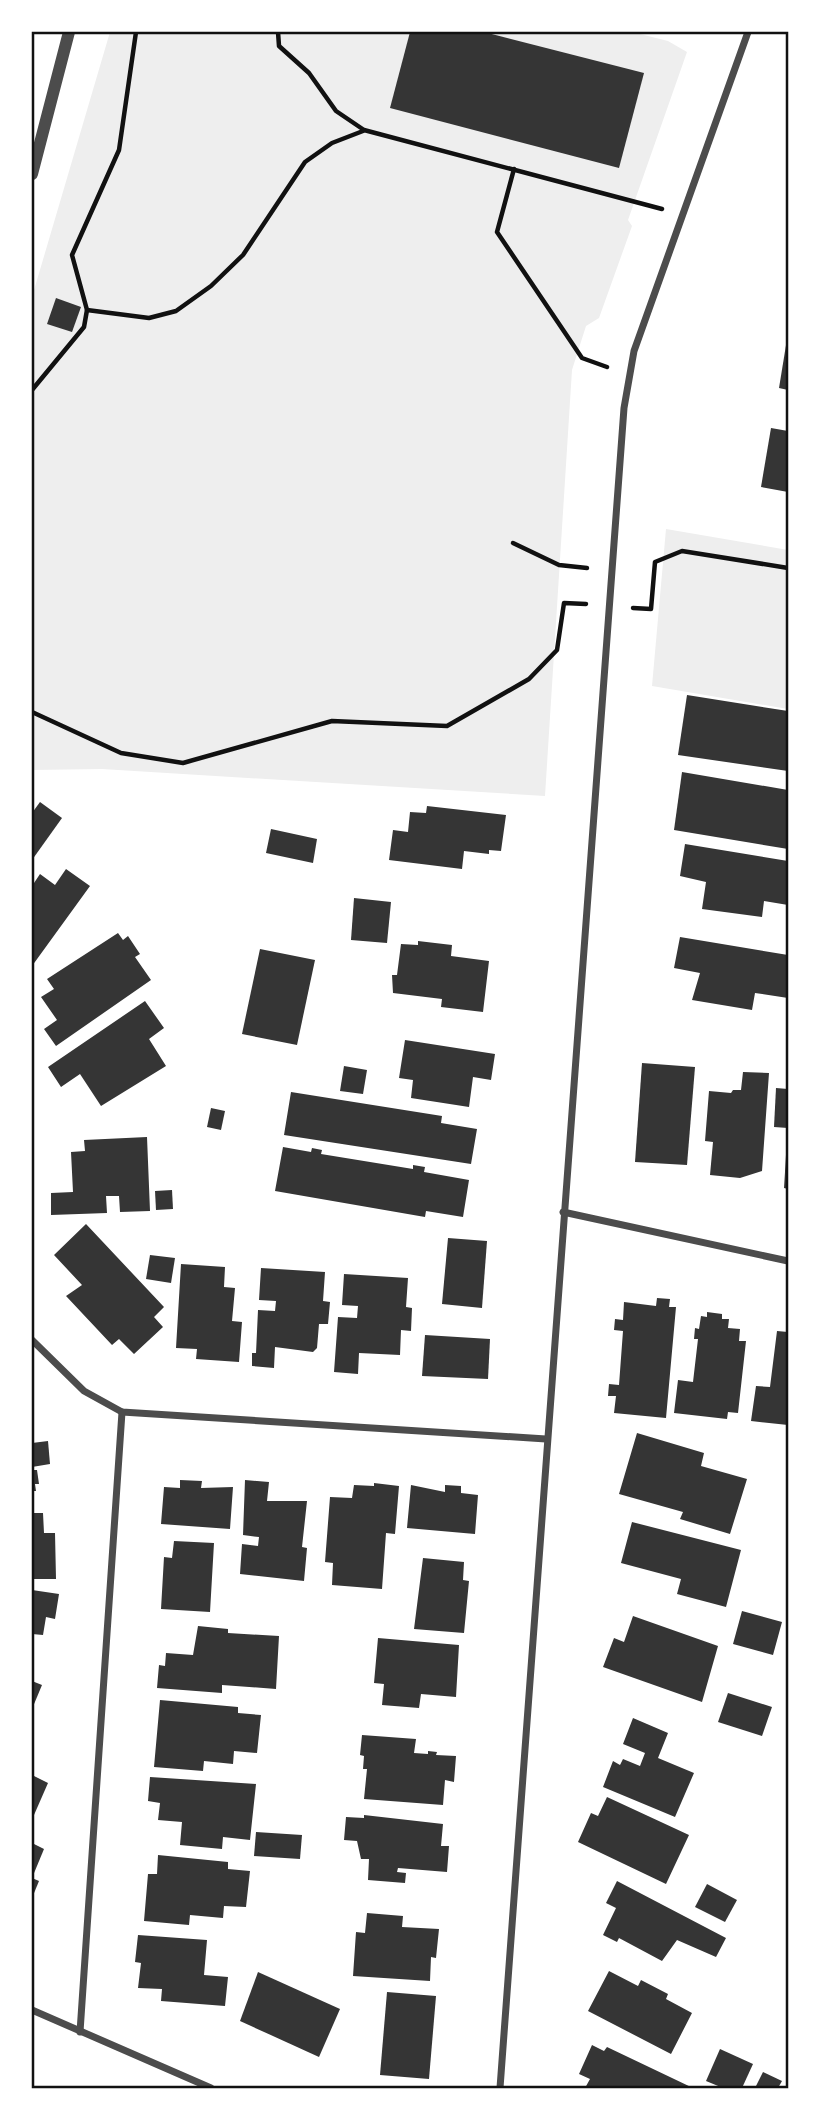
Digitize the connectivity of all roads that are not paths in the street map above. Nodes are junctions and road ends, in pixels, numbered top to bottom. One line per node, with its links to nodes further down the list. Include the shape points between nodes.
1 (69, 32): 3 (street)
2 (747, 32): 4 (street, via 629,374)
3 (32, 174)
4 (563, 1212): 5 (street); 8 (street)
5 (789, 1261)
6 (32, 1340): 7 (street, via 84,1391)
7 (122, 1412): 8 (street); 10 (street)
8 (546, 1439): 12 (street)
9 (32, 2010): 10 (street)
10 (80, 2032): 11 (street)
11 (211, 2088)
12 (500, 2088)

